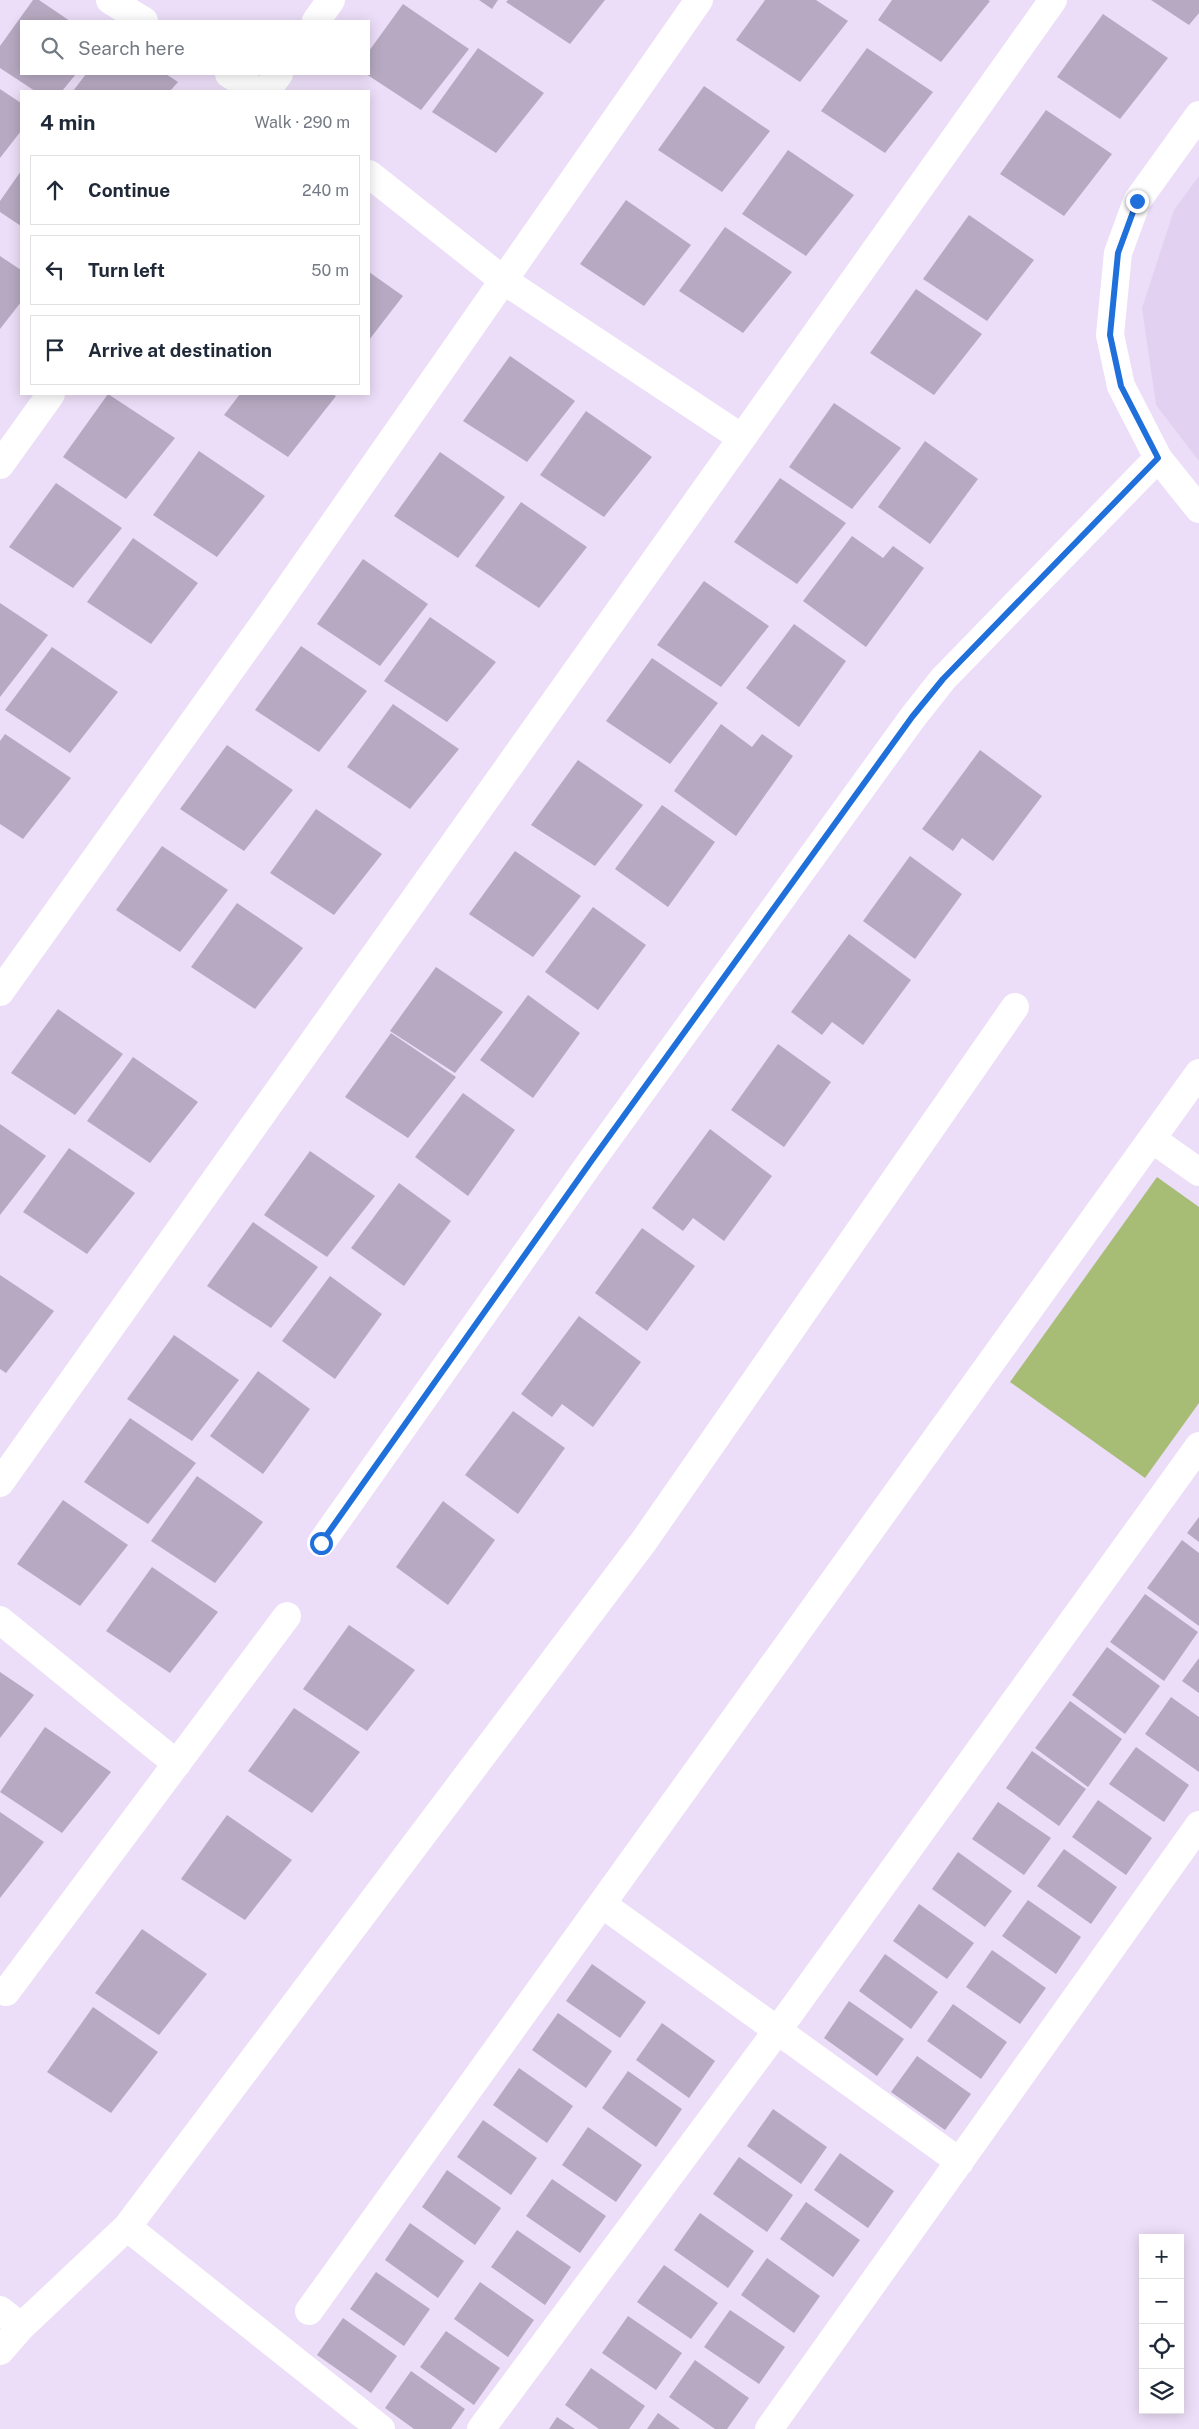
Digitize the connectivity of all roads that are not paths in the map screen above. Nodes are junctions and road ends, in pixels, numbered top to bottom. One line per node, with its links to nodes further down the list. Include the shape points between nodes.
1 (110, 0): 5 (street)
2 (331, 0): 6 (street)
3 (698, 0): 13 (street)
4 (1053, 0): 15 (street)
5 (142, 20)
6 (317, 20)
7 (231, 75): 9 (street)
8 (278, 75): 10 (street)
9 (255, 90)
10 (267, 90)
11 (1199, 114): 16 (street, via 1137,201 1118,253 1110,335 1121,386)
12 (370, 175): 13 (street)
13 (503, 280): 15 (street); 19 (street, via 272,612)
14 (50, 395): 17 (street)
15 (742, 438): 25 (street)
16 (1158, 458): 18 (street); 26 (street, via 950,672 912,717)
17 (0, 465)
18 (1199, 509)
19 (0, 992)
20 (1015, 1007): 35 (street, via 644,1541)
21 (1199, 1073): 22 (street)
22 (1152, 1139): 23 (street); 31 (street)
23 (1199, 1172)
24 (1199, 1446): 33 (street)
25 (0, 1483)
26 (321, 1543)
27 (288, 1616): 29 (street)
28 (0, 1620): 29 (street)
29 (177, 1764): 32 (street)
30 (1199, 1825): 34 (street)
31 (602, 1904): 33 (street); 37 (street)
32 (6, 1992)
33 (776, 2031): 34 (street); 41 (street)
34 (960, 2162): 42 (street)
35 (127, 2227): 38 (street); 40 (street)
36 (0, 2310): 38 (street)
37 (309, 2311)
38 (21, 2327): 39 (street)
39 (0, 2351)
40 (381, 2429)
41 (481, 2429)
42 (769, 2429)

